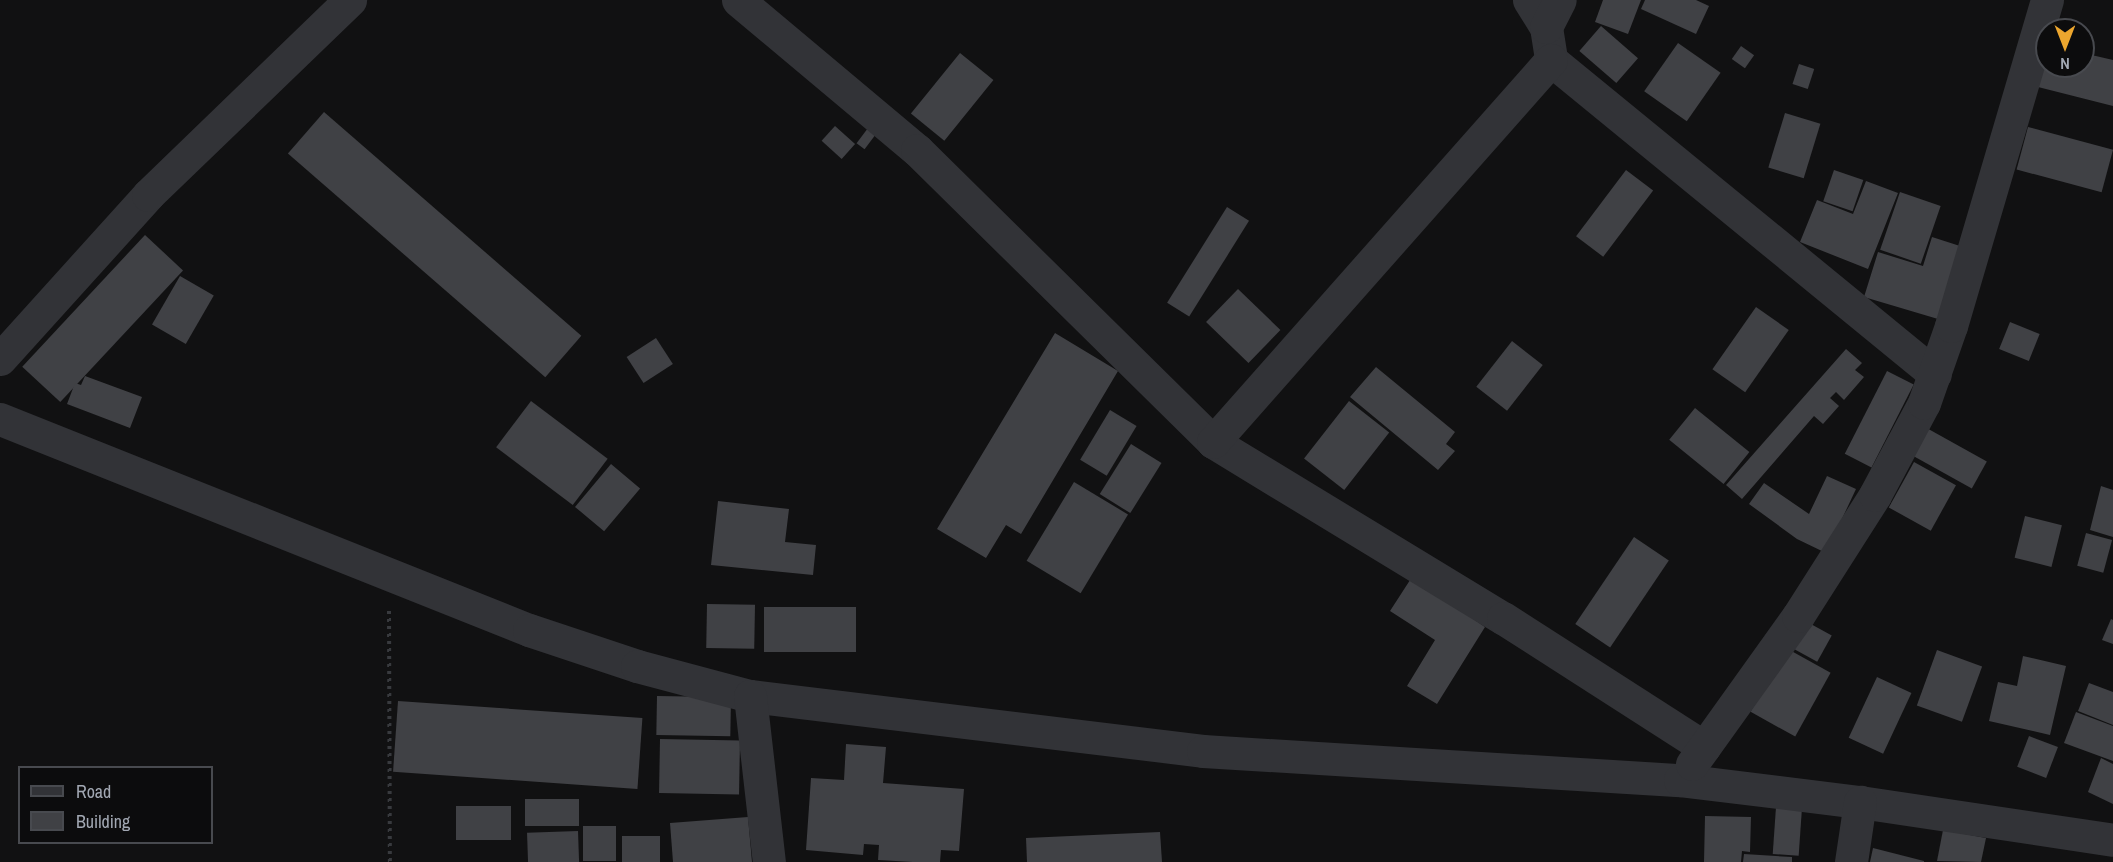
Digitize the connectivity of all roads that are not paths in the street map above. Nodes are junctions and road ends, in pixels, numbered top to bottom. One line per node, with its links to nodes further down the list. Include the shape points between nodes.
1 (350, 0): 6 (street, via 148,195)
2 (738, 0): 9 (street, via 917,150)
3 (2047, 0): 7 (street)
4 (1545, 9): 5 (street)
5 (1551, 60): 7 (street); 9 (street)
6 (0, 358)
7 (1935, 374): 11 (street, via 1924,403 1875,495 1798,616)
8 (0, 419): 10 (street, via 561,641)
9 (1213, 442): 11 (street, via 1493,612)
10 (750, 696): 12 (street, via 1203,751); 15 (street)
11 (1704, 747): 12 (street)
12 (1680, 780): 13 (street)
13 (1860, 802): 14 (street); 16 (street)
14 (2113, 840)
15 (769, 862)
16 (1851, 862)

